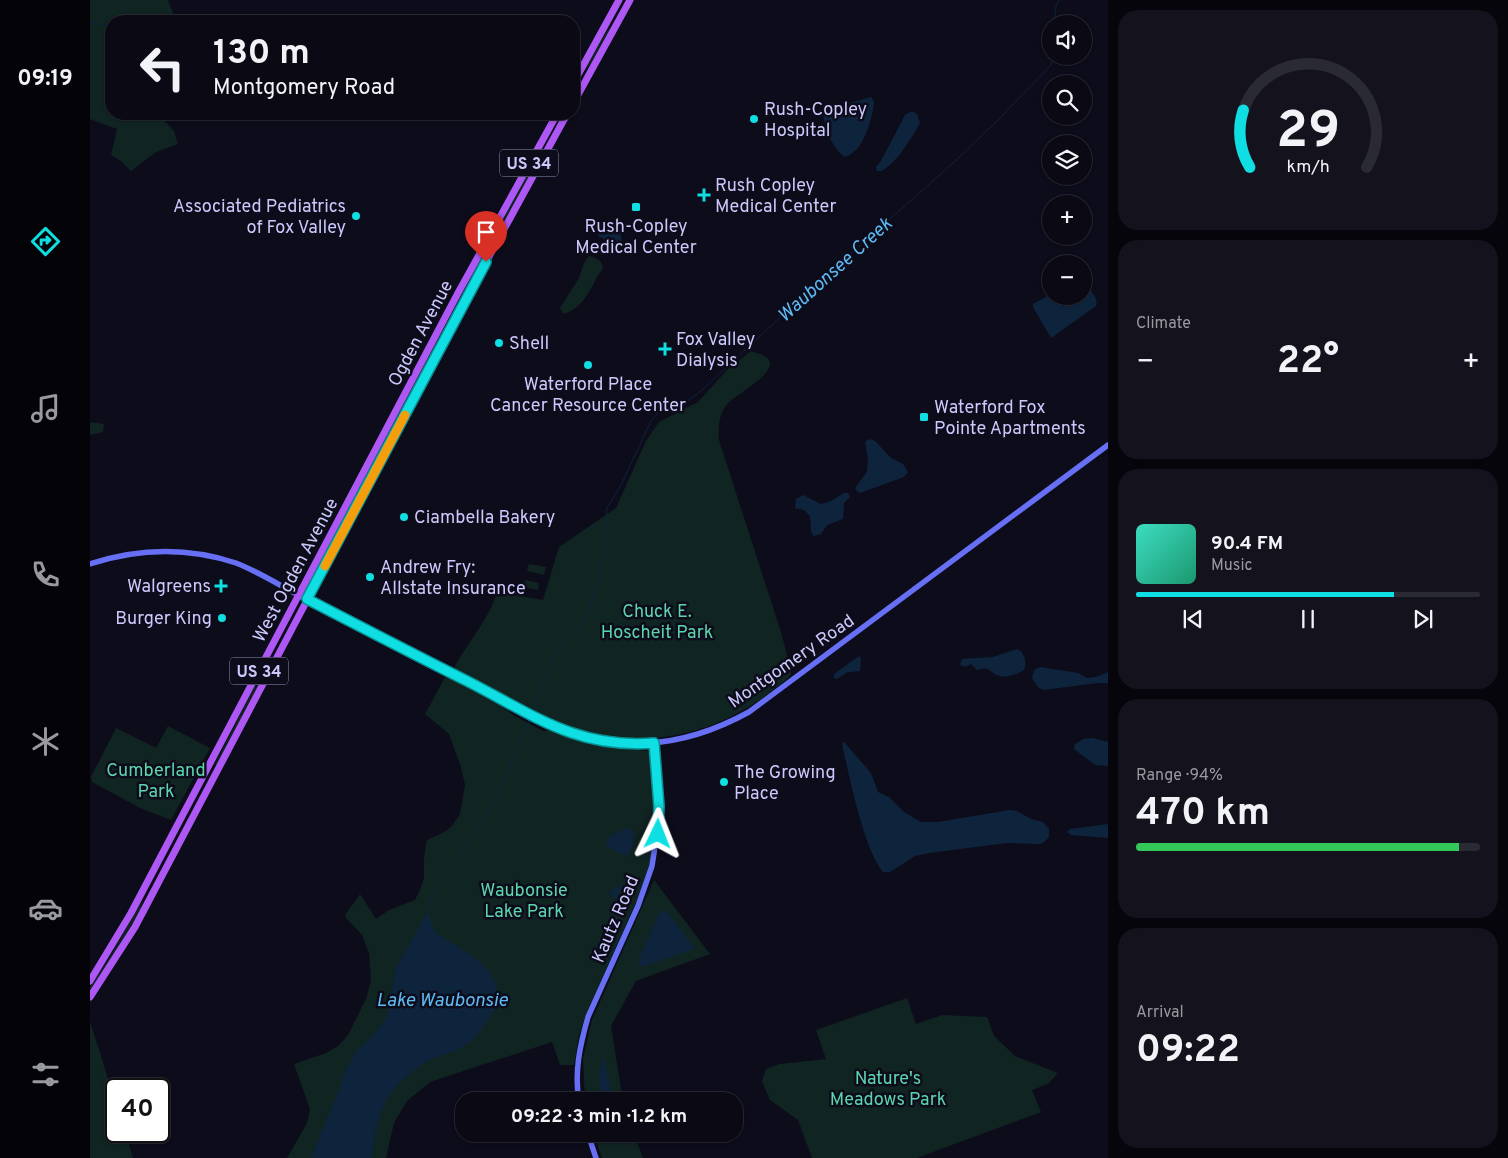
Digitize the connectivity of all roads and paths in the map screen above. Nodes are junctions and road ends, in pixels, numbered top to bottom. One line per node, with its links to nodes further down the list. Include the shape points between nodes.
1 (619, 0): 3 (main road)
2 (630, 0): 4 (main road)
3 (580, 71)
4 (580, 91)
5 (553, 120): 7 (main road, Ogden Avenue / US 34)
6 (564, 120): 8 (main road, Ogden Avenue / US 34)
7 (383, 435): 8 (main road); 11 (main road, West Ogden Avenue / US 34)
8 (390, 442): 12 (main road, West Ogden Avenue / US 34)
9 (1108, 445): 13 (street, Montgomery Road, via 756,708 720,727)
10 (90, 564): 11 (street, Montgomery Road, via 148,551 200,553 236,563)
11 (299, 595): 12 (street, Montgomery Road); 14 (main road, West Ogden Avenue / US 34, via 132,913)
12 (307, 599): 13 (street, Montgomery Road, via 524,713 576,736 618,743); 15 (main road, West Ogden Avenue / US 34, via 135,927)
13 (654, 743): 16 (street, Kautz Road, via 659,820 654,859 638,906 586,1025 577,1061)
14 (90, 981)
15 (90, 997)
16 (579, 1092)
17 (591, 1142): 18 (street)
18 (596, 1158)

